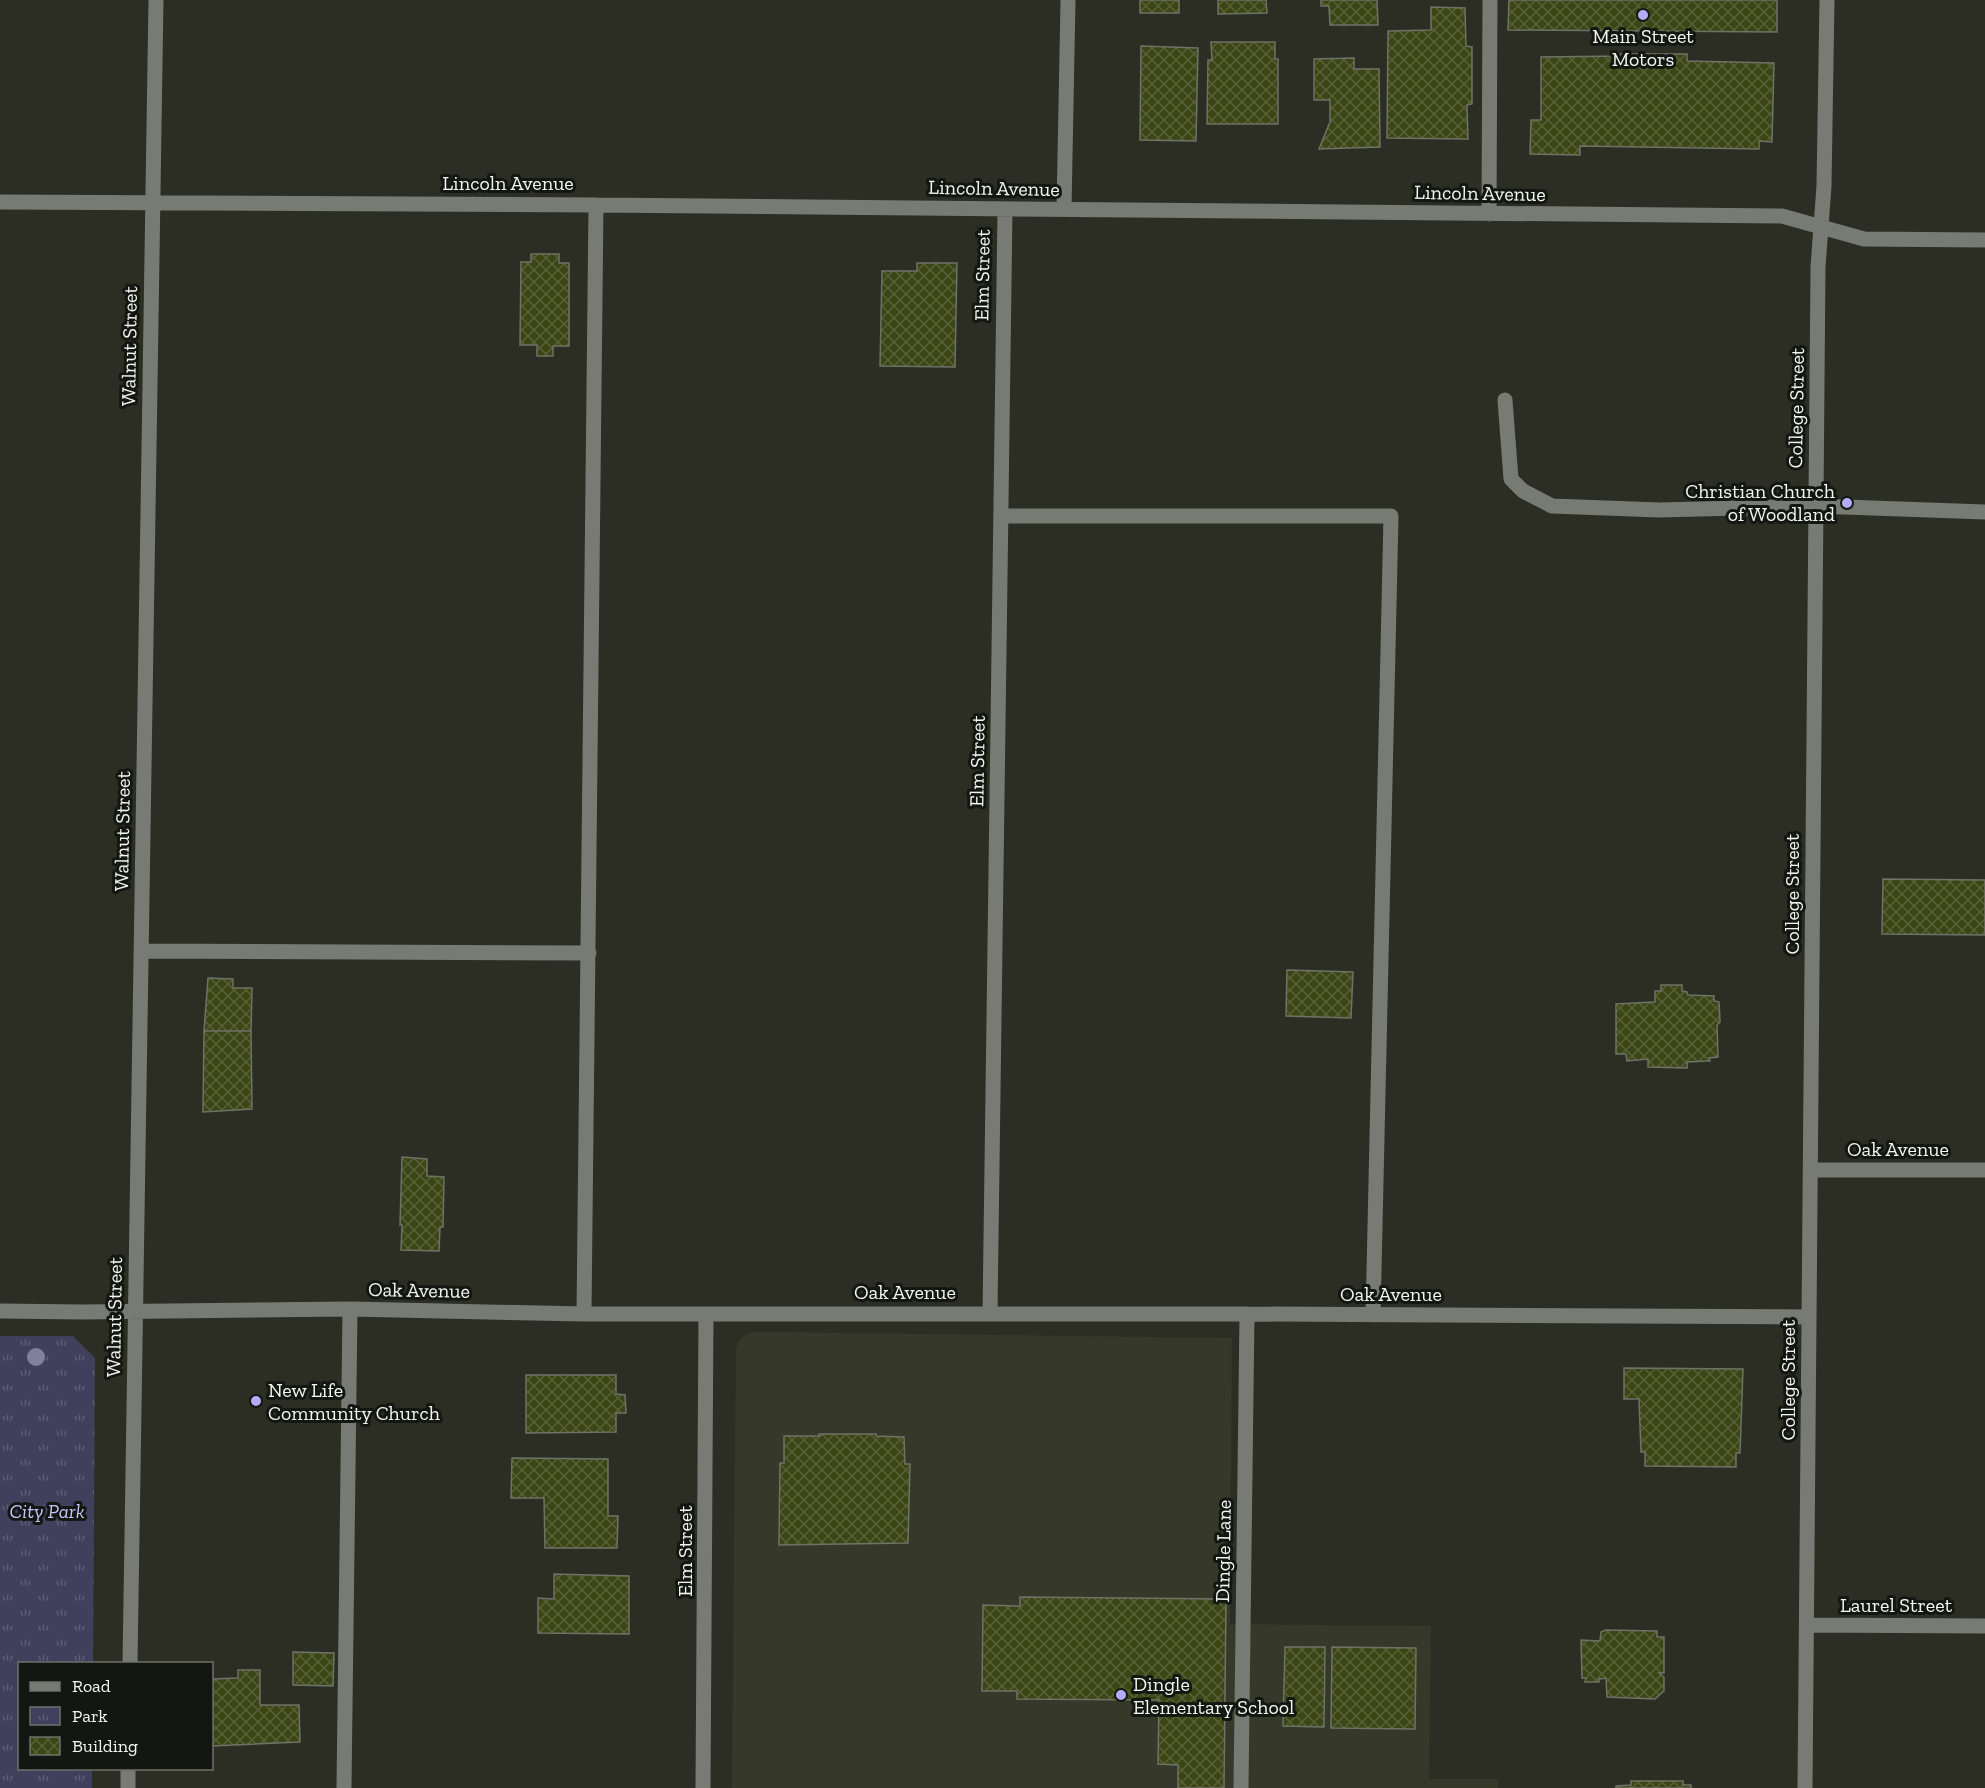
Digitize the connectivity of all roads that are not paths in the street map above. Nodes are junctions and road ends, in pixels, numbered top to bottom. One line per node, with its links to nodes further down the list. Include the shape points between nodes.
1 (156, 0): 6 (street, Walnut Street)
2 (1068, 0): 9 (street)
3 (1490, 0): 10 (street)
4 (1827, 0): 11 (street, College Street)
5 (0, 202): 6 (street, Lincoln Avenue)
6 (153, 202): 7 (street, Lincoln Avenue); 17 (street, Walnut Street)
7 (596, 204): 8 (street, Lincoln Avenue); 18 (street)
8 (1005, 209): 9 (street, Lincoln Avenue); 16 (street, Elm Street)
9 (1064, 209): 10 (street, Lincoln Avenue)
10 (1489, 214): 11 (street, Lincoln Avenue, via 1782,216)
11 (1821, 227): 12 (street, Lincoln Avenue, via 1864,238); 14 (street, College Street)
12 (1985, 240)
13 (1505, 400): 14 (street, via 1511,479 1523,491 1552,506 1659,510)
14 (1816, 506): 15 (street); 19 (street, College Street)
15 (1985, 512)
16 (1001, 516): 24 (street, Elm Street); 28 (street, via 1391,516)
17 (142, 951): 18 (street); 23 (street, Walnut Street)
18 (589, 953): 25 (street)
19 (1811, 1170): 20 (street, Oak Avenue); 29 (street, College Street)
20 (1985, 1170)
21 (350, 1309): 23 (street, Oak Avenue); 25 (street, Oak Avenue); 35 (street)
22 (0, 1311): 23 (street, Oak Avenue)
23 (135, 1311): 32 (street, Walnut Street)
24 (990, 1313): 26 (street, Oak Avenue); 27 (street, Oak Avenue)
25 (584, 1314): 26 (street, Oak Avenue)
26 (706, 1314): 36 (street, Elm Street)
27 (1247, 1314): 28 (street, Oak Avenue); 37 (street, Dingle Lane)
28 (1373, 1316): 29 (street, Oak Avenue)
29 (1809, 1317): 30 (street, College Street)
30 (1807, 1625): 31 (street, Laurel Street); 38 (street, College Street)
31 (1985, 1626)
32 (130, 1662)
33 (128, 1770): 34 (street)
34 (128, 1788)
35 (344, 1788)
36 (703, 1788)
37 (1241, 1788)
38 (1805, 1788)

